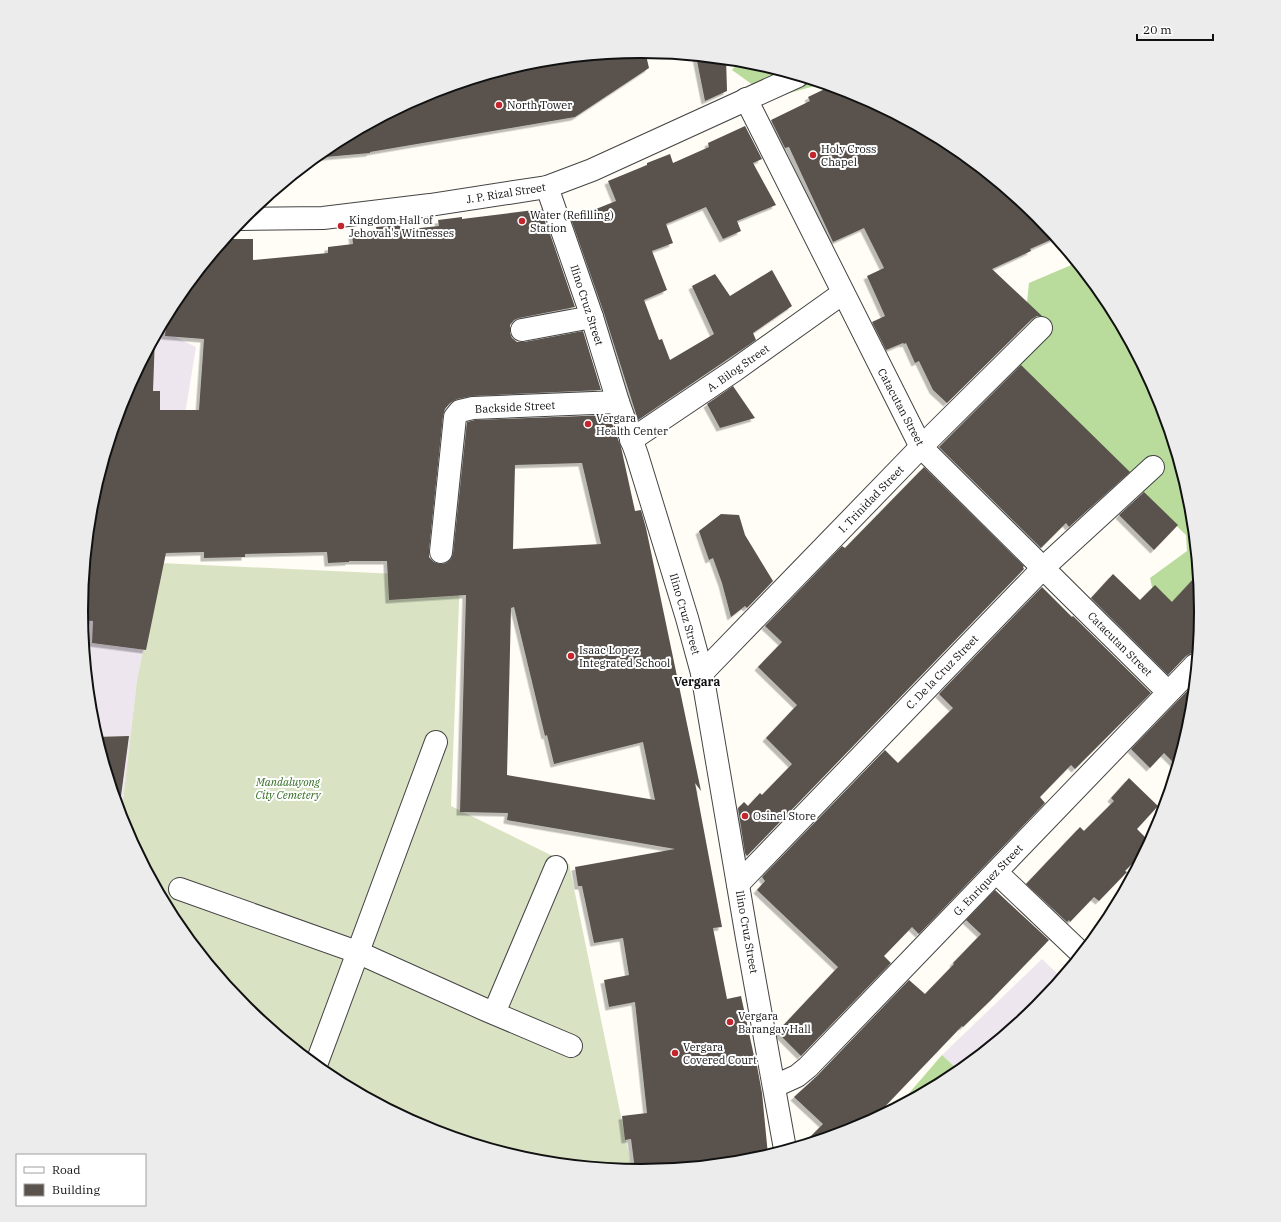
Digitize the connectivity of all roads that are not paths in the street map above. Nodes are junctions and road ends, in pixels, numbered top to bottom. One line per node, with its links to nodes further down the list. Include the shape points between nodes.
1 (791, 79): 2 (street, J. P. Rizal Street)
2 (746, 99): 3 (street, J. P. Rizal Street, via 592,170); 5 (street, Catacutan Street)
3 (547, 187): 4 (street, J. P. Rizal Street, via 323,218); 6 (street, Ilino Cruz Street)
4 (250, 219)
5 (843, 294): 10 (street, A. Bilog Street); 11 (street, Catacutan Street)
6 (592, 317): 8 (street); 9 (street, Ilino Cruz Street)
7 (1042, 328): 11 (street, I. Trinidad Street)
8 (522, 330)
9 (618, 402): 10 (street, Ilino Cruz Street); 13 (street, Backside Street, via 473,408 460,411 455,417)
10 (631, 440): 16 (street, Ilino Cruz Street)
11 (921, 448): 14 (street, Catacutan Street); 16 (street, I. Trinidad Street)
12 (1153, 467): 14 (street, C. De la Cruz Street)
13 (441, 552)
14 (1043, 568): 17 (street, Catacutan Street); 21 (street, C. De la Cruz Street)
15 (1190, 670): 17 (street, G. Enriquez Street)
16 (702, 673): 21 (street, Ilino Cruz Street)
17 (1168, 692): 20 (street, G. Enriquez Street)
18 (436, 742): 24 (street)
19 (556, 867): 25 (street)
20 (996, 872): 23 (street); 28 (street, G. Enriquez Street, via 808,1067 797,1076)
21 (738, 884): 28 (street, Ilino Cruz Street)
22 (180, 889): 24 (street)
23 (1078, 950)
24 (357, 952): 25 (street); 27 (street)
25 (494, 1013): 26 (street)
26 (571, 1046)
27 (318, 1060)
28 (775, 1086): 29 (street, Ilino Cruz Street)
29 (784, 1145)

